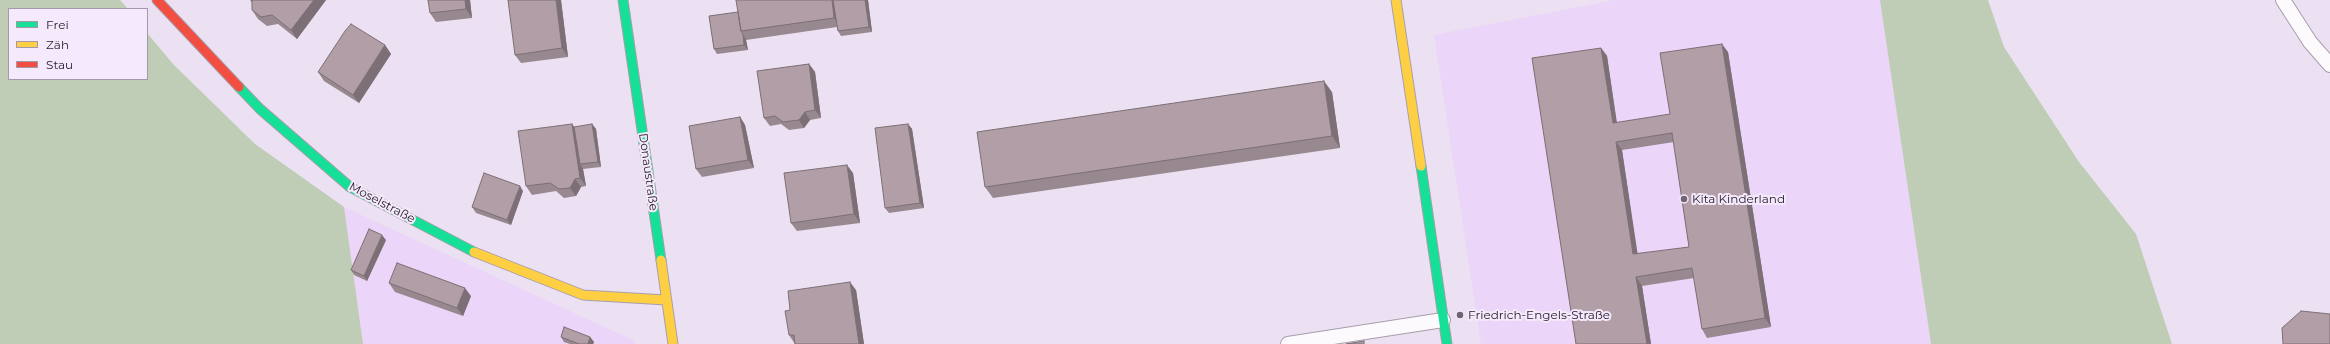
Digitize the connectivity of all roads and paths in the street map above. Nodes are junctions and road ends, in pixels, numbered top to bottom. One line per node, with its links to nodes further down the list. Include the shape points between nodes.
1 (157, 0): 6 (street, Moselstraße, via 260,109 350,187 475,252 584,295)
2 (623, 0): 6 (street, Donaustraße)
3 (1396, 0): 7 (street)
4 (2283, 0): 5 (lane, via 2310,42)
5 (2330, 65)
6 (666, 300): 8 (street, Donaustraße)
7 (1443, 320): 9 (lane); 10 (street)
8 (673, 344)
9 (1288, 344)
10 (1447, 344)

